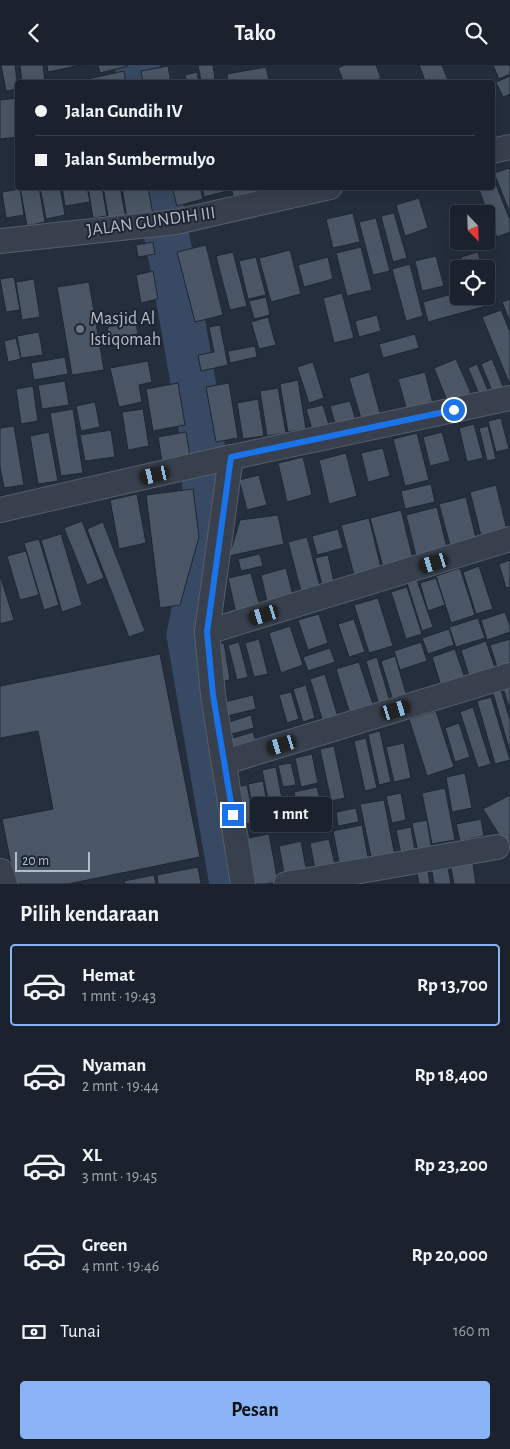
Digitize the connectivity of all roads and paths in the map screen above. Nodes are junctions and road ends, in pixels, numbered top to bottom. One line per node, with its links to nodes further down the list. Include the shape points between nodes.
1 (510, 147): 2 (street)
2 (495, 150)
3 (316, 190): 4 (street, JALAN GUNDIH III, via 166,223)
4 (0, 241)
5 (510, 398): 6 (street)
6 (213, 461): 7 (street); 9 (street)
7 (0, 510)
8 (510, 539): 9 (street)
9 (207, 632): 11 (street)
10 (510, 675): 11 (street)
11 (224, 762): 13 (street)
12 (497, 847): 14 (street)
13 (243, 884)
14 (286, 884)

